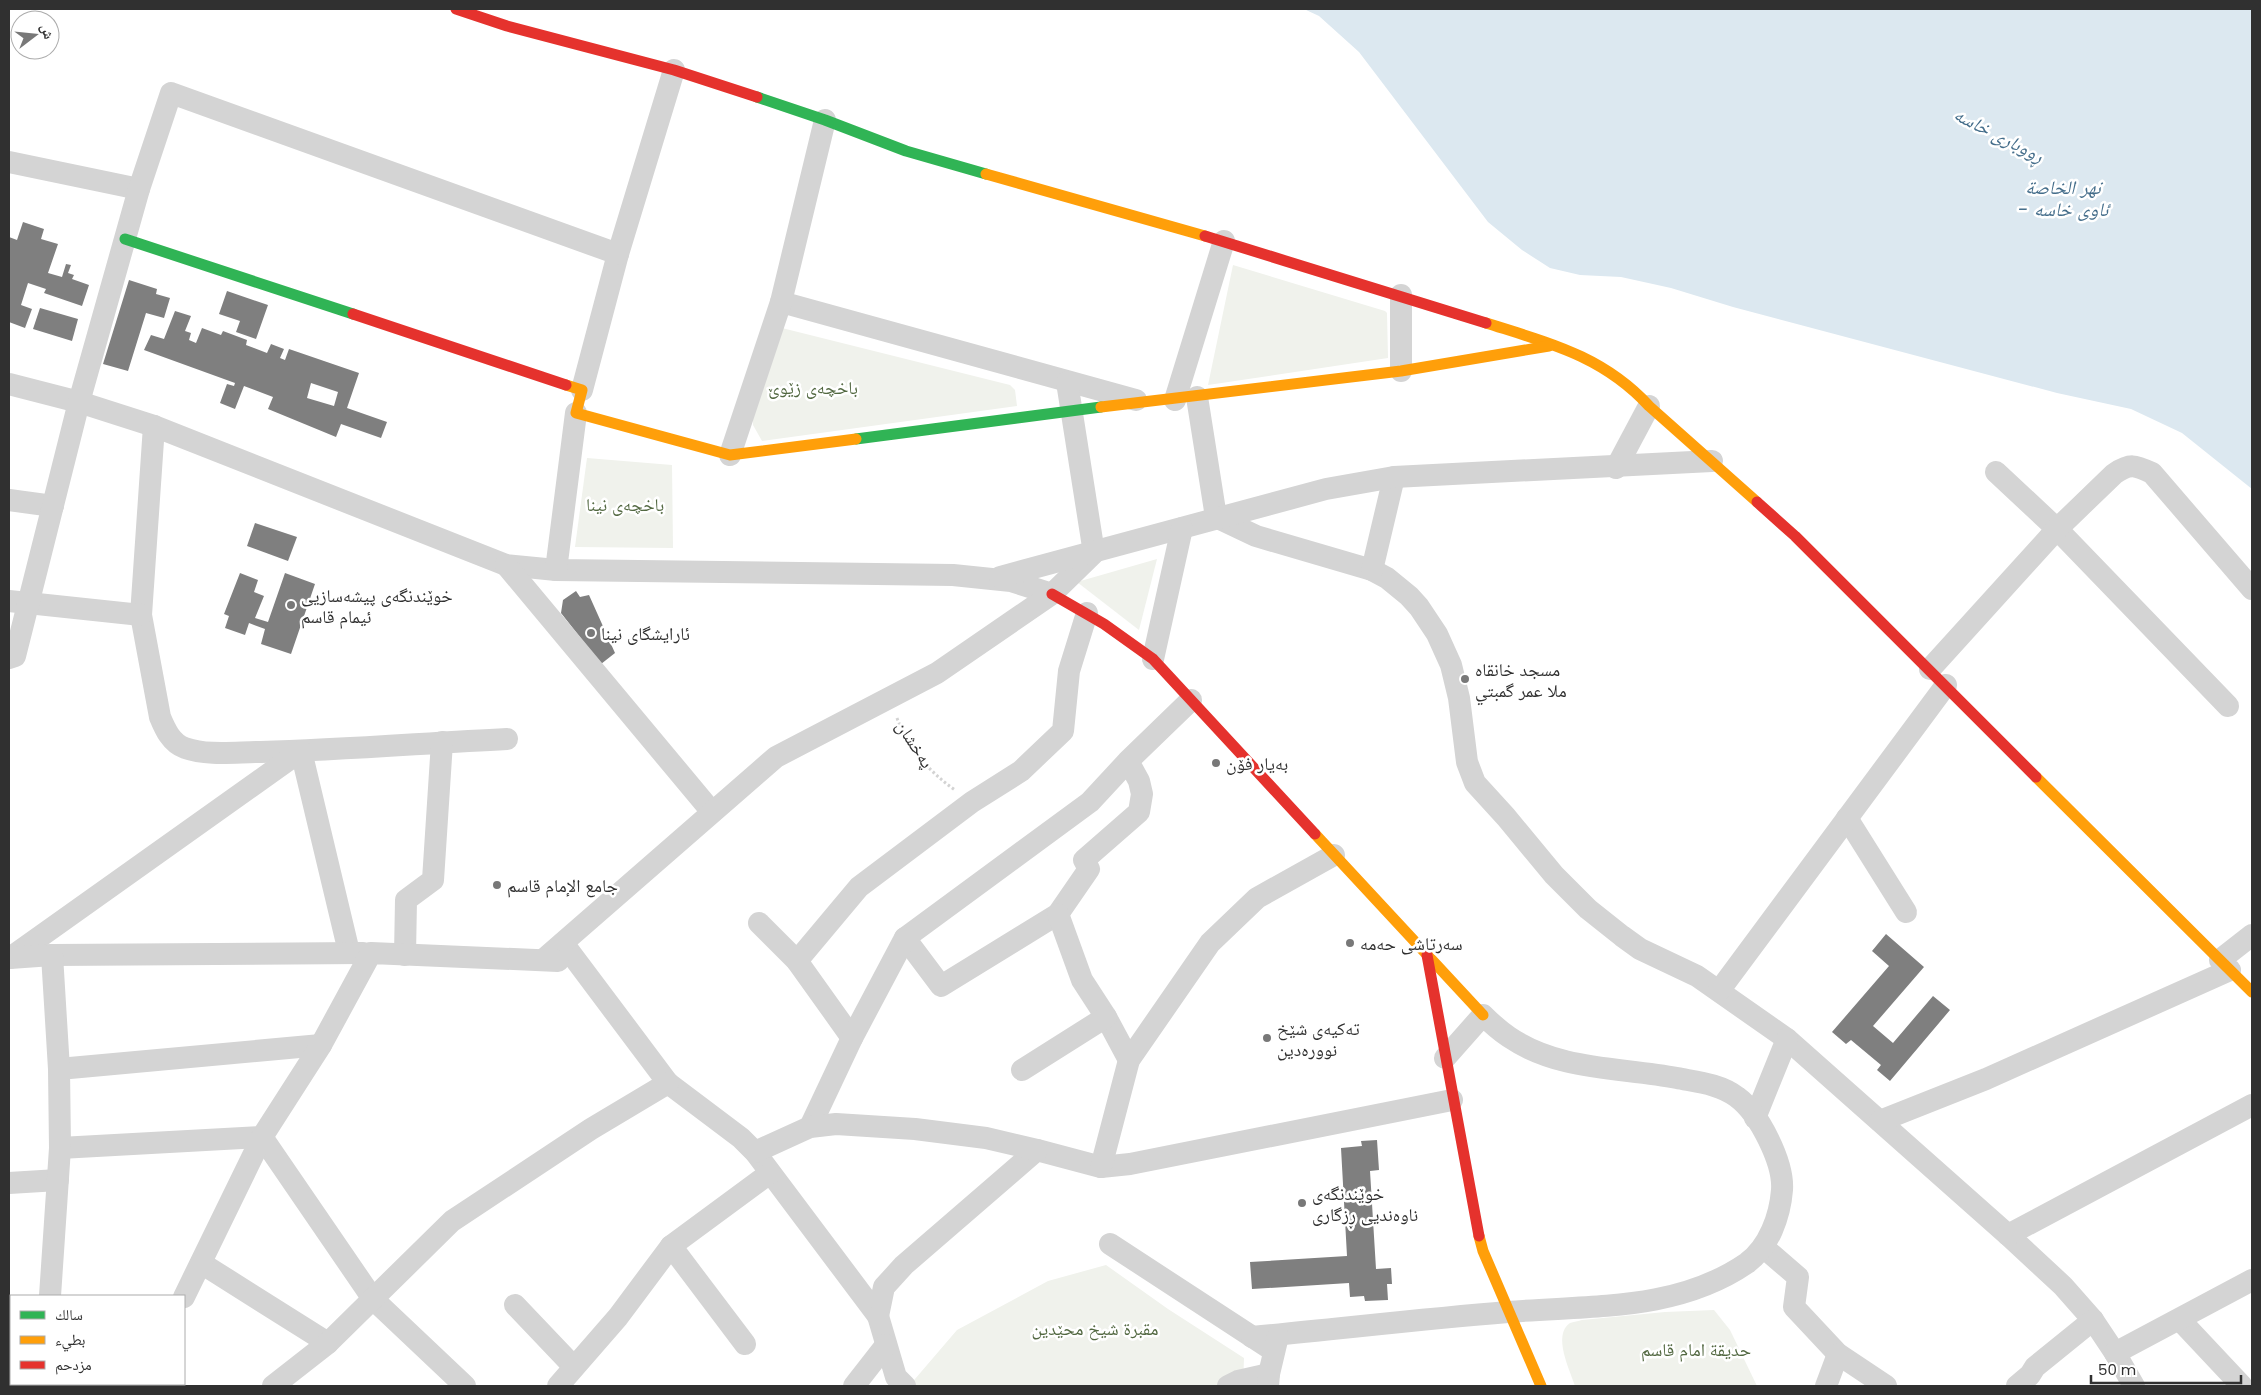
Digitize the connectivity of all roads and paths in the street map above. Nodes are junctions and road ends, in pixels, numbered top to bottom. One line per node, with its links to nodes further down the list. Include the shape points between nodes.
1 (456, 9): 2 (street, via 507,26)
2 (674, 70): 3 (street); 8 (street)
3 (825, 120): 7 (street, via 906,151); 10 (street)
4 (9, 162): 5 (street)
5 (139, 189): 6 (street); 8 (street, via 171,93)
6 (125, 239): 15 (street); 18 (street)
7 (1224, 241): 9 (street); 17 (street)
8 (618, 254): 15 (street)
9 (1401, 294): 11 (street); 12 (street)
10 (781, 302): 13 (street); 24 (street)
11 (1554, 345): 12 (street); 20 (street, via 1600,365 1635,391)
12 (1400, 372): 16 (street)
13 (1068, 382): 19 (street); 21 (street)
14 (9, 384): 18 (street)
15 (582, 390): 22 (street)
16 (1198, 397): 17 (street); 31 (street)
17 (1175, 400): 19 (street)
18 (79, 402): 23 (street); 30 (street)
19 (1142, 402): 21 (street)
20 (1649, 406): 25 (street); 26 (street)
21 (1072, 411): 24 (street); 34 (street)
22 (576, 413): 24 (street); 36 (street)
23 (154, 426): 35 (street); 43 (street)
24 (730, 455)
25 (1712, 461): 26 (street); 46 (street, via 1795,536)
26 (1616, 468): 28 (street)
27 (1996, 472): 33 (street)
28 (1394, 477): 31 (street, via 1326,489); 37 (street)
29 (9, 500): 30 (street)
30 (53, 506): 41 (street)
31 (1216, 517): 32 (street); 37 (street, via 1256,536)
32 (1182, 528): 34 (street); 45 (street)
33 (2057, 529): 39 (street, via 2114,474 2125,467 2137,466 2152,473); 46 (street); 50 (street)
34 (1094, 552): 38 (street); 40 (street)
35 (506, 565): 36 (street); 56 (street)
36 (556, 570): 38 (street, via 906,573)
37 (1372, 570): 74 (street, via 1388,578 1409,596 1437,634 1455,679 1466,762 1482,792 1569,891 1606,925 1640,949 1697,976)
38 (992, 579): 40 (street)
39 (2252, 588)
40 (1052, 594): 42 (street); 48 (street, via 937,673)
41 (19, 602): 43 (street); 44 (street, via 15,656)
42 (1087, 613): 45 (street); 55 (street, via 1069,671 1063,731 1022,772)
43 (141, 615): 53 (street, via 160,716 174,741 182,747 211,752)
44 (9, 658)
45 (1153, 659): 49 (street)
46 (1930, 669): 47 (street)
47 (1946, 685): 57 (street); 73 (street)
48 (891, 698): 55 (path, پەخشان, via 904,734 926,765); 56 (street, via 776,757)
49 (1191, 700): 54 (street); 58 (street)
50 (2228, 706)
51 (507, 739): 52 (street)
52 (442, 742): 53 (street); 67 (street, via 432,880 406,900)
53 (301, 751): 65 (street); 69 (street)
54 (1128, 761): 60 (street, via 1142,794 1138,812 1084,860 1089,869); 63 (street, via 1090,802)
55 (972, 802): 72 (street, via 860,886)
56 (712, 812): 64 (street)
57 (1848, 818): 59 (street); 74 (street)
58 (1334, 855): 68 (street); 82 (street, via 1258,898 1210,943)
59 (1906, 912)
60 (1058, 914): 63 (street, via 941,986); 77 (street, via 1082,980)
61 (759, 923): 72 (street)
62 (2252, 935): 73 (street)
63 (904, 938): 78 (street)
64 (563, 943): 70 (street); 71 (street)
65 (360, 953): 66 (street); 67 (street); 80 (street)
66 (52, 955): 69 (street); 83 (street)
67 (405, 955): 70 (street)
68 (1428, 955): 76 (street); 81 (street)
69 (9, 959)
70 (543, 960): 71 (street)
71 (576, 961): 85 (street)
72 (797, 961): 78 (street)
73 (2225, 965): 75 (street); 89 (street, via 1986,1079)
74 (1719, 991): 79 (street)
75 (2252, 992)
76 (1483, 1015): 81 (street); 88 (street, via 1507,1037 1548,1057 1579,1065 1661,1075 1714,1086 1738,1098)
77 (1106, 1017): 82 (street); 84 (street)
78 (852, 1038): 90 (street)
79 (1787, 1038): 88 (street); 89 (street)
80 (321, 1045): 83 (street); 91 (street)
81 (1445, 1058): 86 (street)
82 (1129, 1060): 95 (street)
83 (58, 1069): 92 (street)
84 (1022, 1070)
85 (668, 1083): 94 (street); 107 (street, via 591,1129 452,1221)
86 (1452, 1100): 95 (street, via 1130,1164); 109 (street, via 1475,1223 1483,1251)
87 (2252, 1105): 99 (street)
88 (1755, 1118): 102 (street, via 1774,1152 1782,1180 1780,1205)
89 (1880, 1121): 99 (street)
90 (810, 1127): 93 (street, via 836,1124 915,1129 986,1138); 94 (street)
91 (262, 1138): 92 (street); 103 (street); 107 (street)
92 (60, 1148): 97 (street)
93 (1038, 1150): 95 (street); 110 (street, via 904,1265 884,1288)
94 (755, 1152): 96 (street)
95 (1101, 1166)
96 (770, 1173): 101 (street); 110 (street)
97 (58, 1180): 98 (street); 105 (street)
98 (9, 1183)
99 (2008, 1235): 111 (street, via 2063,1286)
100 (1110, 1244): 114 (street, via 1252,1338)
101 (671, 1246): 115 (street); 119 (street, via 618,1317)
102 (1763, 1247): 109 (street, via 1736,1270 1670,1297 1601,1307); 118 (street, via 1798,1277 1794,1306)
103 (201, 1263): 106 (street); 113 (street)
104 (2252, 1280): 112 (street)
105 (50, 1295)
106 (185, 1295)
107 (373, 1299): 113 (street); 122 (street)
108 (515, 1305): 119 (street)
109 (1509, 1312): 114 (street); 127 (street)
110 (878, 1316): 116 (street)
111 (2093, 1320): 117 (street); 130 (street, via 2035,1367)
112 (2180, 1320): 117 (street); 132 (street)
113 (328, 1343): 121 (street)
114 (1276, 1343): 120 (street)
115 (744, 1344)
116 (886, 1345): 124 (street); 125 (street, via 896,1377)
117 (2115, 1353): 131 (street)
118 (1838, 1354): 128 (street); 129 (street)
119 (574, 1367): 123 (street)
120 (1268, 1380): 126 (street, via 1238,1381)
121 (273, 1386)
122 (465, 1386)
123 (558, 1386)
124 (854, 1386)
125 (905, 1386)
126 (1228, 1386)
127 (1541, 1386)
128 (1826, 1386)
129 (1886, 1386)
130 (2017, 1386)
131 (2134, 1386)
132 (2242, 1386)

